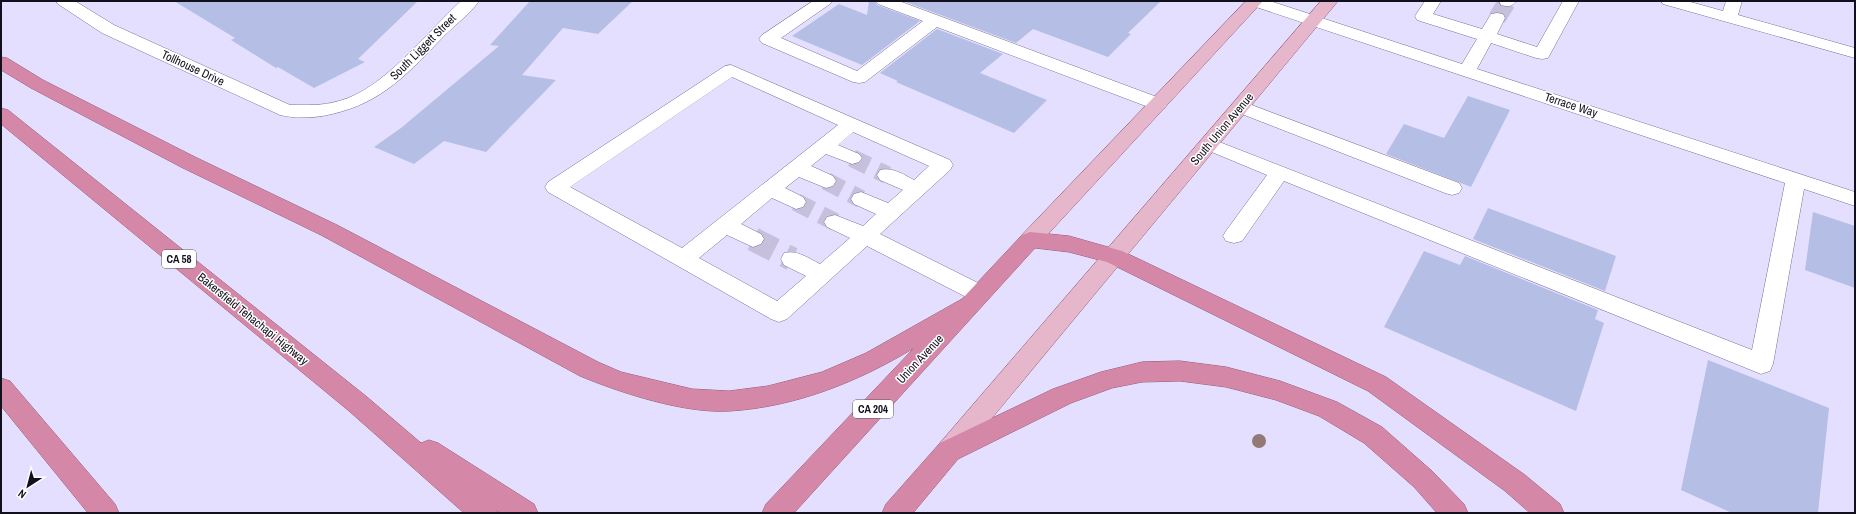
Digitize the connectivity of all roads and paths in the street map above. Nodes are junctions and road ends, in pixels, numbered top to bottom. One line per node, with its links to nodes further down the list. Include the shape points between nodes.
1 (64, 1): 21 (street, Tollhouse Drive, via 108,29 288,111)
2 (471, 1): 21 (street, South Liggett Street, via 376,92 355,104)
3 (824, 1): 13 (street, via 768,39 860,78)
4 (884, 1): 13 (street)
5 (1254, 1): 14 (street, Terrace Way); 19 (main road)
6 (1330, 1): 14 (main road, South Union Avenue)
7 (1433, 1): 15 (street, via 1423,16)
8 (1571, 1): 15 (street, via 1542,54)
9 (1669, 1): 12 (street)
10 (1734, 1): 12 (street)
11 (1497, 18): 15 (street)
12 (1729, 18): 16 (street)
13 (934, 20): 19 (street)
14 (1314, 21): 18 (street, Terrace Way); 20 (main road, South Union Avenue)
15 (1487, 37): 18 (street)
16 (1855, 53)
17 (1, 62): 49 (highway, via 37,84 188,162 329,230 589,369 617,381 692,399 729,401 768,396 827,381 875,360)
18 (1467, 72): 30 (street, Terrace Way)
19 (1158, 104): 44 (main road)
20 (1241, 107): 24 (main road, South Union Avenue); 32 (street)
21 (329, 111)
22 (1, 114): 51 (highway, Bakersfield Tehachapi Highway / CA 58)
23 (851, 124): 25 (street); 34 (street, via 943,165); 46 (street, via 731,70 555,187)
24 (1209, 144): 28 (street); 45 (main road, South Union Avenue)
25 (824, 146): 26 (street); 27 (street)
26 (852, 158)
27 (797, 168): 31 (street); 33 (street)
28 (1280, 172): 30 (street, via 1761,364); 42 (street)
29 (887, 175): 34 (street)
30 (1796, 179): 36 (street, Terrace Way)
31 (826, 182)
32 (1452, 188)
33 (770, 189): 37 (street); 40 (street)
34 (917, 189): 38 (street)
35 (861, 199): 38 (street)
36 (1855, 199)
37 (796, 202)
38 (891, 213): 41 (street)
39 (835, 222): 41 (street)
40 (725, 225): 43 (street); 46 (street)
41 (865, 236): 48 (street); 49 (street)
42 (1234, 236)
43 (753, 239)
44 (1030, 240): 45 (highway, via 1069,244); 49 (highway, Union Avenue / CA 204)
45 (1114, 256): 52 (main road); 59 (highway, via 1377,384 1515,483)
46 (683, 259): 48 (street, via 779,313)
47 (792, 260): 48 (street)
48 (822, 275)
49 (975, 299): 56 (highway, Union Avenue / CA 204)
50 (1, 388): 53 (highway)
51 (358, 404): 54 (highway, Bakersfield Tehachapi Highway / CA 58); 55 (highway)
52 (949, 452): 57 (highway); 58 (highway, via 1062,396 1110,379 1142,372 1180,371 1226,377 1280,391 1328,409 1373,435 1423,479)
53 (105, 513)
54 (484, 513)
55 (524, 513)
56 (776, 513)
57 (896, 513)
58 (1454, 513)
59 (1550, 513)

